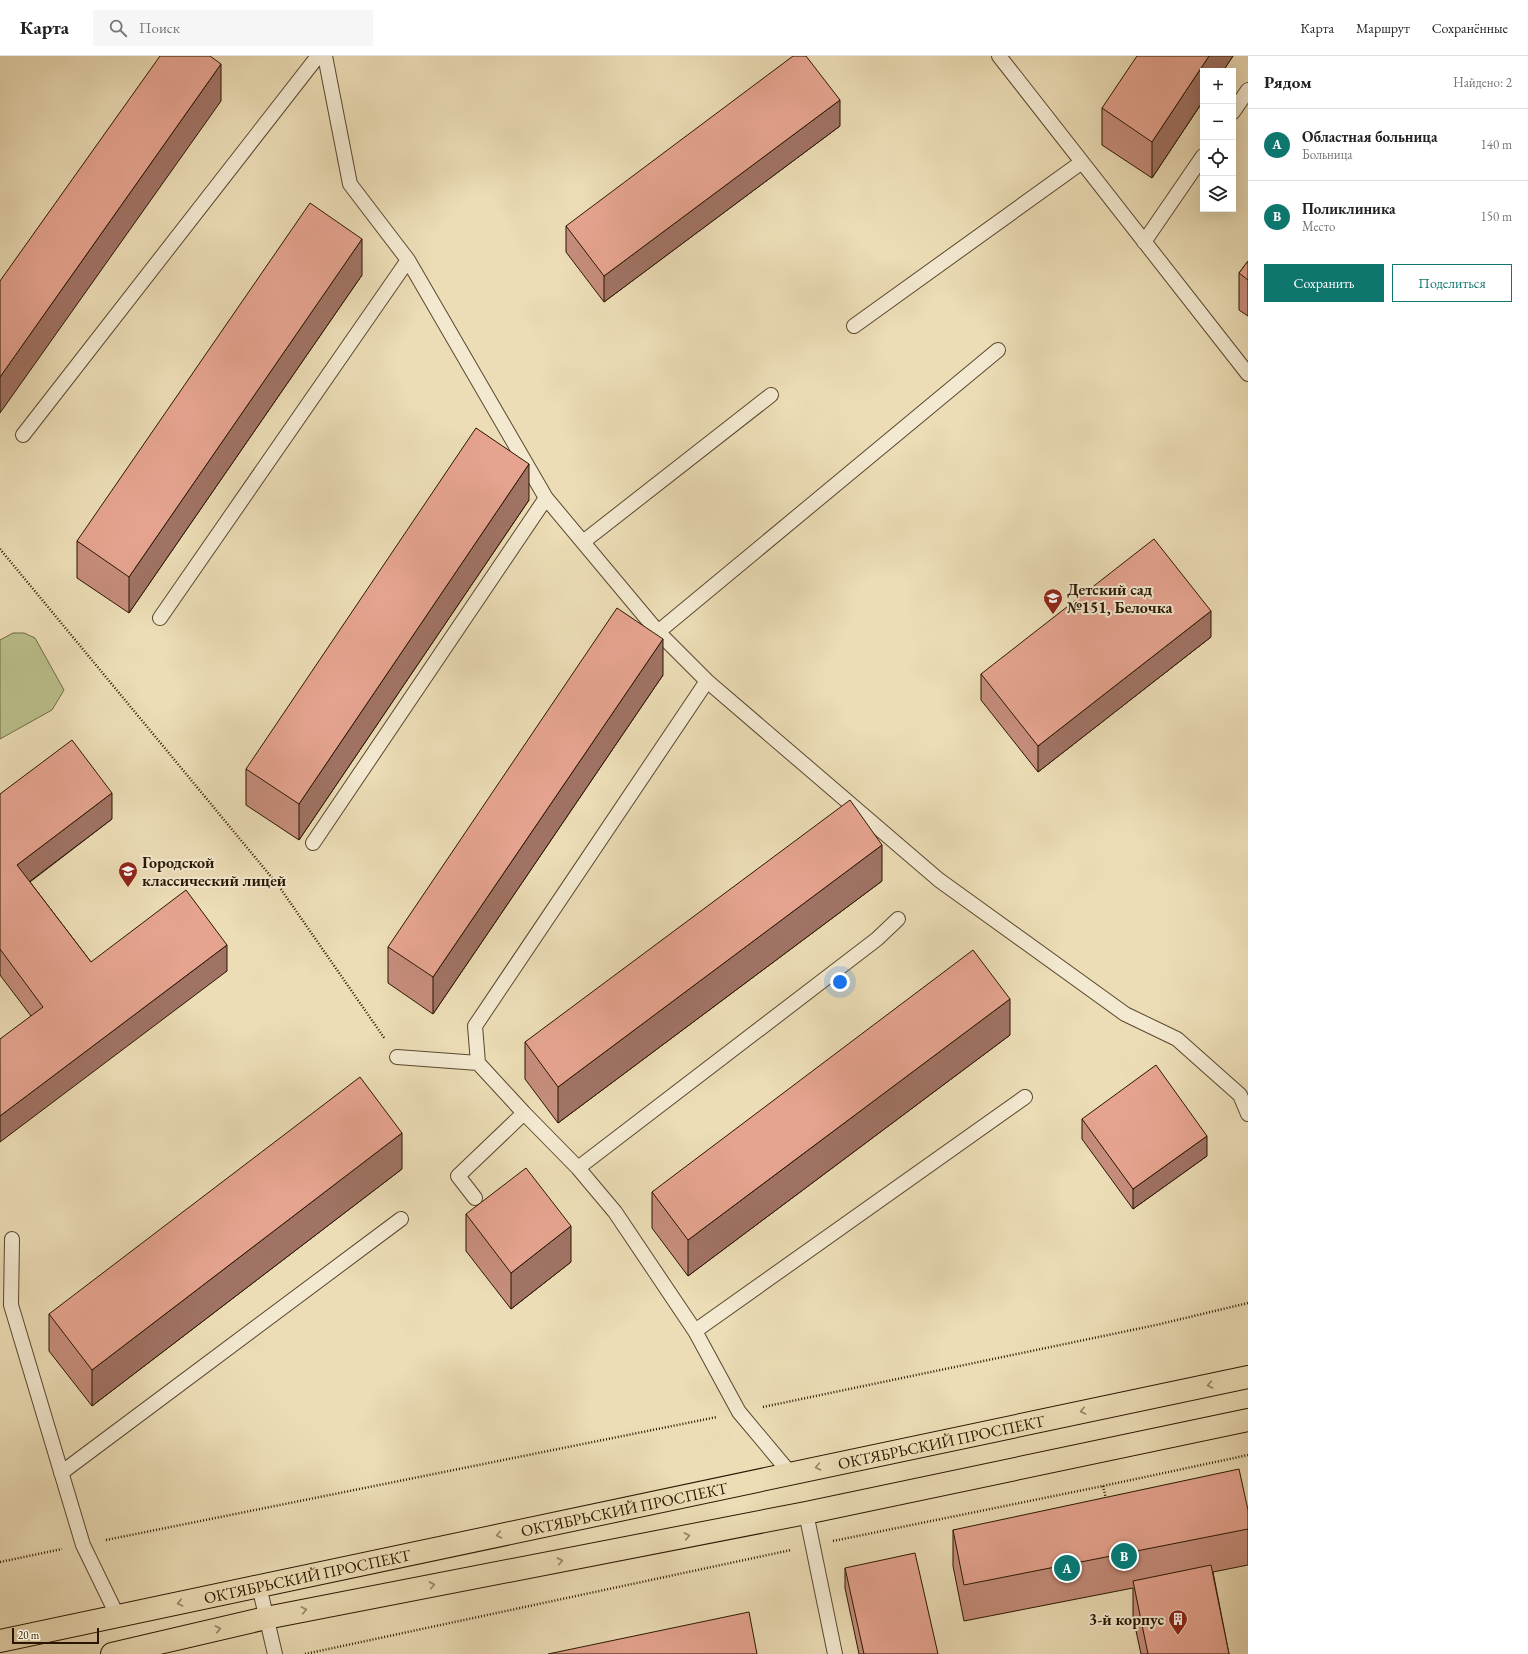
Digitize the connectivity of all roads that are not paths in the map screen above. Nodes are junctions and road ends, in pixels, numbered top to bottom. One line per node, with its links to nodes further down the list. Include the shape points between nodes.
1 (318, 56): 14 (lane)
2 (325, 56): 9 (lane, via 350,184)
3 (999, 56): 7 (lane)
4 (1248, 90): 5 (lane)
5 (1236, 108)
6 (1200, 160): 8 (lane)
7 (1082, 162): 8 (lane); 10 (lane)
8 (1144, 242): 12 (lane)
9 (408, 260): 15 (lane); 17 (lane)
10 (854, 326)
11 (998, 350): 18 (lane)
12 (1248, 374)
13 (771, 395): 16 (lane)
14 (23, 435)
15 (546, 498): 16 (lane); 20 (lane)
16 (583, 542): 18 (lane)
17 (160, 618)
18 (658, 632): 19 (lane)
19 (707, 681): 23 (lane, via 475,1026); 26 (lane, via 939,880 1125,1014 1177,1039 1240,1095)
20 (313, 843)
21 (898, 919): 27 (lane, via 877,939)
22 (397, 1057): 23 (lane)
23 (478, 1063): 25 (lane)
24 (1025, 1097): 32 (lane)
25 (524, 1113): 27 (lane); 28 (lane, via 458,1176)
26 (1248, 1114)
27 (578, 1168): 32 (lane, via 615,1212)
28 (475, 1198)
29 (401, 1219): 35 (lane)
30 (12, 1239): 31 (lane)
31 (5, 1306): 35 (lane)
32 (695, 1332): 36 (lane, via 739,1412)
33 (1248, 1377): 36 (main road, ОКТЯБРЬСКИЙ ПРОСПЕКТ, one-way to 36)
34 (1248, 1420): 37 (main road, ОКТЯБРЬСКИЙ ПРОСПЕКТ)
35 (61, 1472): 39 (lane, via 83,1545)
36 (790, 1473): 38 (main road, ОКТЯБРЬСКИЙ ПРОСПЕКТ, one-way to 38)
37 (806, 1513): 40 (main road, ОКТЯБРЬСКИЙ ПРОСПЕКТ, one-way to 37); 44 (lane)
38 (259, 1586): 39 (main road, ОКТЯБРЬСКИЙ ПРОСПЕКТ, one-way to 39); 40 (lane)
39 (118, 1617): 41 (main road, ОКТЯБРЬСКИЙ ПРОСПЕКТ)
40 (266, 1618): 42 (main road, ОКТЯБРЬСКИЙ ПРОСПЕКТ, one-way to 40); 43 (lane)
41 (0, 1641)
42 (112, 1654)
43 (275, 1654)
44 (835, 1654)

